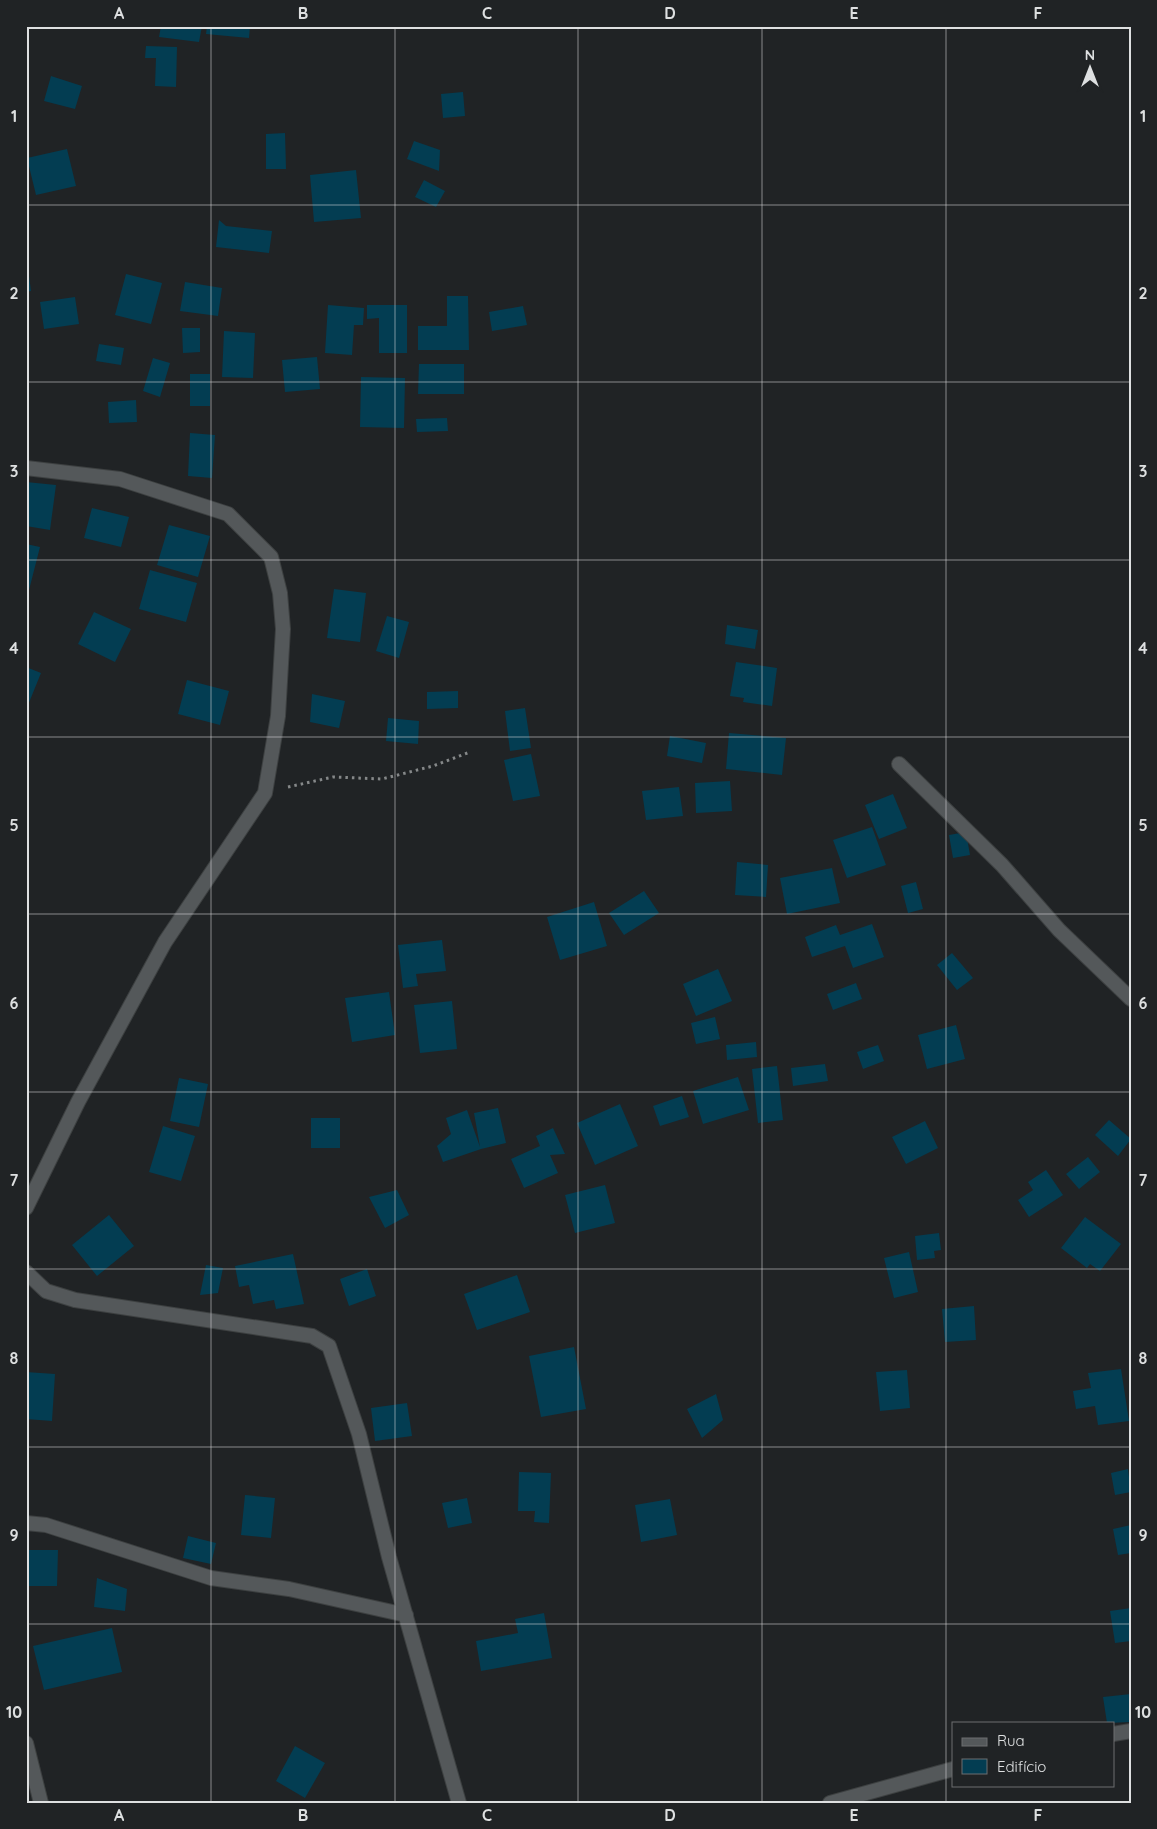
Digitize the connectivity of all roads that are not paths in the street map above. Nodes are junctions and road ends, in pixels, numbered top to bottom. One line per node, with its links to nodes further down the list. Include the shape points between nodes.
1 (26, 468): 4 (street, via 120,479 228,514 271,557 280,593 283,630 278,716 265,793 165,942 78,1102)
2 (899, 764): 3 (street, via 1002,865 1059,930)
3 (1131, 999)
4 (26, 1208)
5 (26, 1272): 7 (street, via 46,1291 75,1300 312,1336 329,1346 358,1434)
6 (26, 1523): 7 (street, via 46,1525 212,1578 289,1589)
7 (406, 1615): 13 (street)
8 (1131, 1731): 9 (street)
9 (1114, 1734)
10 (26, 1743): 12 (street)
11 (952, 1769): 14 (street)
12 (41, 1803)
13 (459, 1803)
14 (830, 1803)

